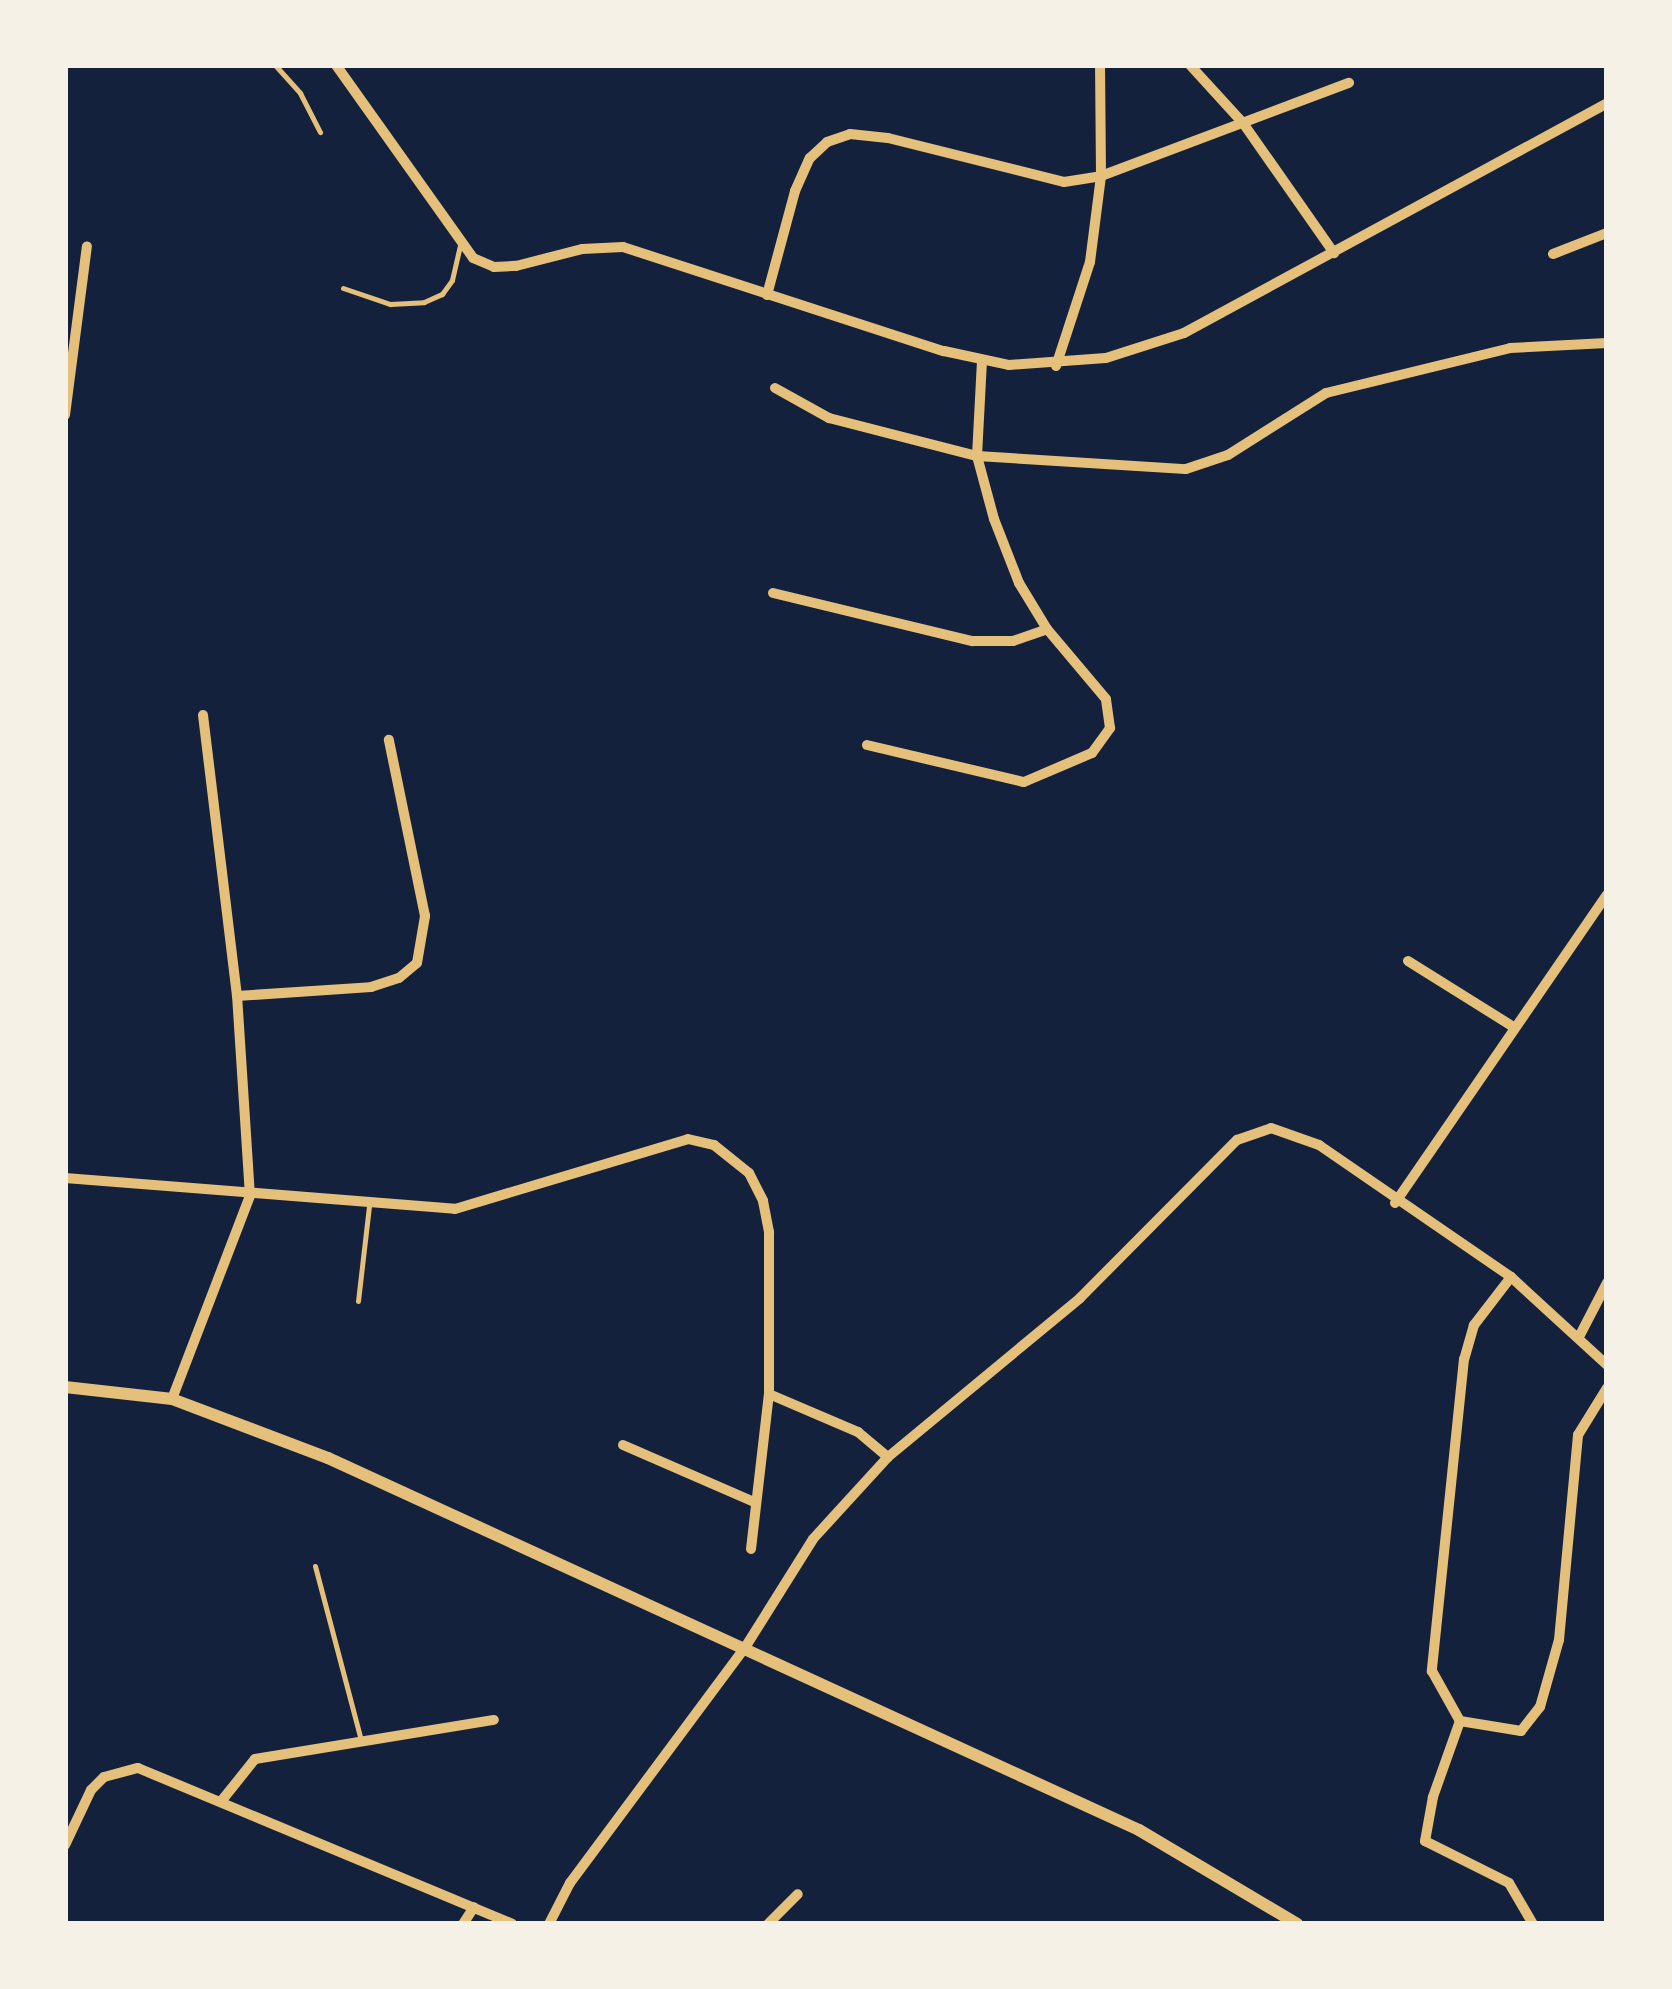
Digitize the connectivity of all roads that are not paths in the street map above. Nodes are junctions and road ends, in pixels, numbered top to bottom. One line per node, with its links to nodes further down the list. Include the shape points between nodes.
1 (275, 65): 8 (lane, via 300,92)
2 (336, 65): 11 (street)
3 (1100, 65): 9 (street)
4 (1190, 65): 7 (street)
5 (1349, 82): 7 (street)
6 (1607, 102): 13 (street)
7 (1243, 123): 9 (street); 13 (street)
8 (320, 132)
9 (1102, 176): 16 (street, via 1030,178 888,138 850,134 810,158); 19 (street, via 1090,262)
10 (1607, 233): 14 (street)
11 (460, 245): 15 (lane, via 452,280 424,302 390,304); 16 (street, via 494,267 623,247)
12 (87, 246): 21 (street)
13 (1334, 253): 19 (street, via 1184,333)
14 (1553, 254)
15 (344, 288)
16 (768, 295): 18 (street)
17 (1607, 344): 22 (street, via 1510,348 1326,393 1206,467 1150,470)
18 (982, 362): 19 (street); 22 (street)
19 (1056, 366)
20 (775, 388): 22 (street, via 829,418)
21 (65, 415)
22 (977, 456): 24 (street, via 1019,583)
23 (773, 593): 24 (street, via 972,641 1013,641)
24 (1047, 629): 27 (street, via 1110,710 1110,728 1092,753 1040,777 1006,783)
25 (203, 714): 30 (street)
26 (389, 740): 30 (street, via 425,916 417,963 371,987)
27 (867, 744)
28 (1607, 895): 31 (street)
29 (1408, 961): 31 (street)
30 (237, 996): 33 (street)
31 (1512, 1026): 34 (street)
32 (65, 1178): 33 (street)
33 (250, 1196): 35 (street); 44 (street)
34 (1395, 1203): 36 (street); 46 (street, via 1319,1145 1291,1131 1256,1130 1237,1140 1080,1298)
35 (369, 1206): 38 (lane); 43 (street, via 426,1210 494,1202 688,1140 728,1154 749,1173 769,1232)
36 (1511, 1278): 39 (street); 52 (street, via 1474,1326 1464,1359 1432,1671)
37 (1607, 1283): 39 (street)
38 (358, 1301)
39 (1580, 1335): 40 (street)
40 (1607, 1365)
41 (65, 1387): 44 (street)
42 (1607, 1388): 52 (street, via 1578,1435 1558,1640 1540,1707 1521,1731)
43 (769, 1394): 46 (street, via 858,1432); 47 (street)
44 (172, 1399): 50 (street, via 328,1458)
45 (623, 1445): 47 (street)
46 (888, 1457): 50 (street, via 812,1538)
47 (754, 1502): 48 (street)
48 (751, 1548)
49 (315, 1566): 53 (lane)
50 (746, 1646): 60 (street, via 570,1882); 62 (street, via 1139,1830)
51 (494, 1720): 53 (street)
52 (1460, 1721): 63 (street, via 1432,1796 1425,1841 1508,1883)
53 (361, 1740): 54 (street, via 255,1759)
54 (223, 1798): 55 (street, via 138,1768 121,1770 91,1790); 57 (street)
55 (65, 1845)
56 (798, 1894): 61 (street)
57 (474, 1907): 58 (street); 59 (street)
58 (463, 1924)
59 (512, 1924)
60 (549, 1924)
61 (768, 1924)
62 (1297, 1924)
63 (1532, 1924)

